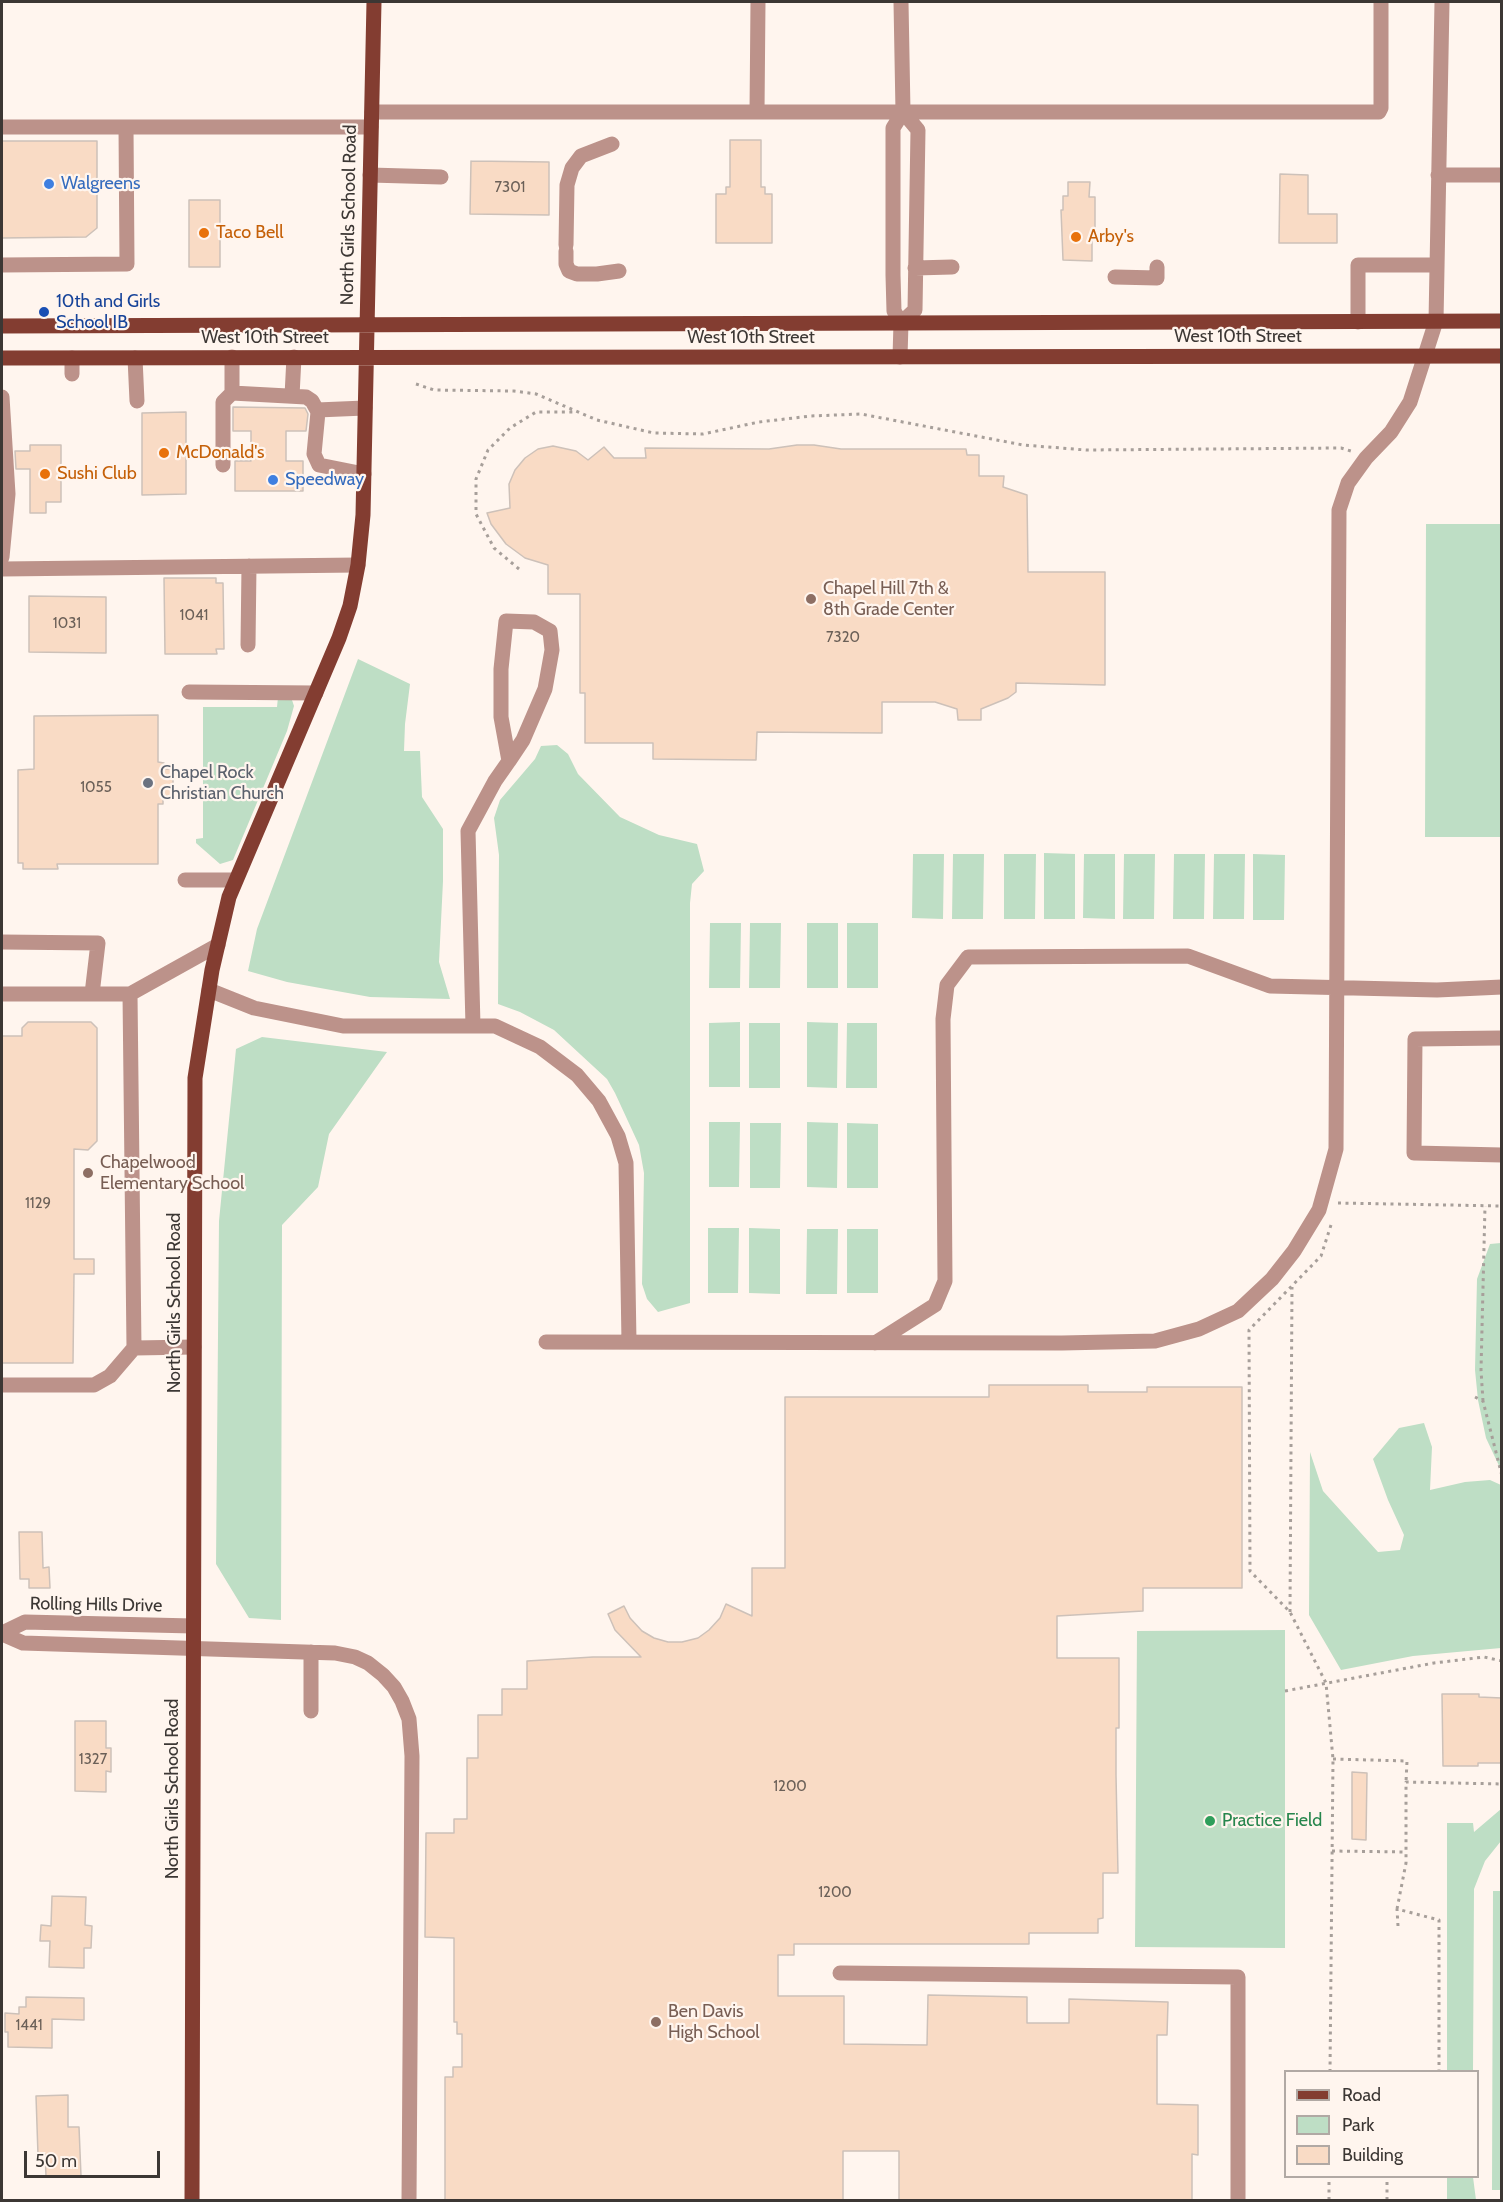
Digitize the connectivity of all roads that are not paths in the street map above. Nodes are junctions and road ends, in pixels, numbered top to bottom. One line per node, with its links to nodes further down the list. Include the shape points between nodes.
1 (374, 2): 8 (main road, North Girls School Road)
2 (758, 2): 6 (street)
3 (901, 2): 7 (street)
4 (1381, 2): 7 (street, via 1379,112)
5 (1442, 2): 13 (street)
6 (757, 112): 7 (street); 8 (street)
7 (903, 112): 18 (street, via 918,130); 26 (street, via 893,139 892,275 894,311)
8 (371, 120): 10 (street); 12 (main road, North Girls School Road)
9 (2, 127): 10 (street)
10 (126, 127): 16 (street, via 127,264)
11 (612, 144): 21 (street, via 581,156 572,168 567,185 566,264 569,271 577,274)
12 (370, 175): 15 (street); 27 (main road, North Girls School Road)
13 (1438, 175): 14 (street); 17 (street)
14 (1502, 175)
15 (441, 177)
16 (2, 265)
17 (1437, 265): 23 (street); 25 (street, via 1358,265)
18 (915, 267): 19 (street); 26 (street, via 915,310)
19 (952, 267)
20 (1157, 267): 22 (street, via 1157,278)
21 (620, 271)
22 (1115, 277)
23 (1436, 321): 24 (main road, West 10th Street); 25 (main road, West 10th Street); 29 (street)
24 (1502, 321)
25 (1358, 322): 26 (main road, West 10th Street)
26 (901, 323): 27 (main road, West 10th Street); 33 (street)
27 (366, 325): 28 (main road, West 10th Street); 32 (main road, North Girls School Road)
28 (2, 326)
29 (1423, 356): 33 (main road, West 10th Street); 34 (main road, West 10th Street); 60 (street, via 1410,402 1391,432 1348,483 1339,510)
30 (232, 357): 31 (main road, West 10th Street); 37 (main road, West 10th Street); 39 (street)
31 (294, 357): 32 (main road, West 10th Street); 40 (street)
32 (366, 357): 33 (main road, West 10th Street); 43 (main road, North Girls School Road)
33 (900, 357)
34 (1502, 357)
35 (2, 358): 36 (main road, West 10th Street)
36 (72, 358): 37 (main road, West 10th Street); 38 (street)
37 (135, 358): 42 (street)
38 (72, 374)
39 (232, 393): 40 (street); 45 (street, via 223,402)
40 (292, 396): 44 (street, via 306,397)
41 (2, 398): 47 (street, via 8,494)
42 (136, 401)
43 (365, 408): 44 (street); 46 (main road, North Girls School Road)
44 (317, 410): 46 (street, via 314,454 319,465)
45 (223, 465)
46 (364, 474): 48 (main road, North Girls School Road)
47 (2, 557)
48 (358, 565): 49 (street); 53 (main road, North Girls School Road, via 345,622)
49 (249, 566): 50 (street); 51 (street)
50 (2, 569)
51 (248, 645)
52 (189, 692): 53 (street)
53 (316, 693): 56 (main road, North Girls School Road)
54 (509, 761): 54 (street, via 523,740 544,689 552,650 550,631 534,622 506,621 501,717); 65 (street, via 468,831)
55 (185, 880): 56 (street)
56 (235, 880): 58 (main road, North Girls School Road)
57 (2, 942): 63 (street, via 98,943)
58 (218, 945): 61 (main road, North Girls School Road); 64 (street)
59 (1502, 987): 60 (street)
60 (1337, 988): 70 (street, via 1336,1149 1319,1210 1272,1279 1238,1311 1199,1329 1155,1341); 70 (street, via 1270,986 1188,956 968,957 947,985 943,1019 945,1281 935,1305)
61 (209, 990): 65 (street, via 254,1008 343,1026); 71 (main road, North Girls School Road, via 195,1078)
62 (2, 994): 63 (street)
63 (92, 994): 64 (street)
64 (130, 994): 72 (street)
65 (473, 1026): 69 (street, via 495,1026 540,1047 577,1076 599,1101 618,1136 626,1163)
66 (1502, 1038): 67 (street, via 1415,1039 1414,1153)
67 (1502, 1155)
68 (546, 1342): 69 (street)
69 (629, 1342): 70 (street)
70 (875, 1343)
71 (194, 1347): 72 (street); 74 (main road, North Girls School Road)
72 (134, 1348): 73 (street, via 110,1376 94,1385)
73 (2, 1385)
74 (193, 1626): 75 (street, Rolling Hills Drive, via 25,1622); 76 (main road, North Girls School Road)
75 (2, 1634): 76 (street, Rolling Hills Drive, via 23,1643)
76 (193, 1648): 77 (street, Rolling Hills Drive); 80 (main road, North Girls School Road)
77 (311, 1652): 78 (street); 81 (street, Rolling Hills Drive, via 355,1657 368,1663 394,1687 409,1719)
78 (311, 1711)
79 (840, 1973): 82 (street, via 1238,1977)
80 (192, 2200)
81 (409, 2200)
82 (1238, 2200)

